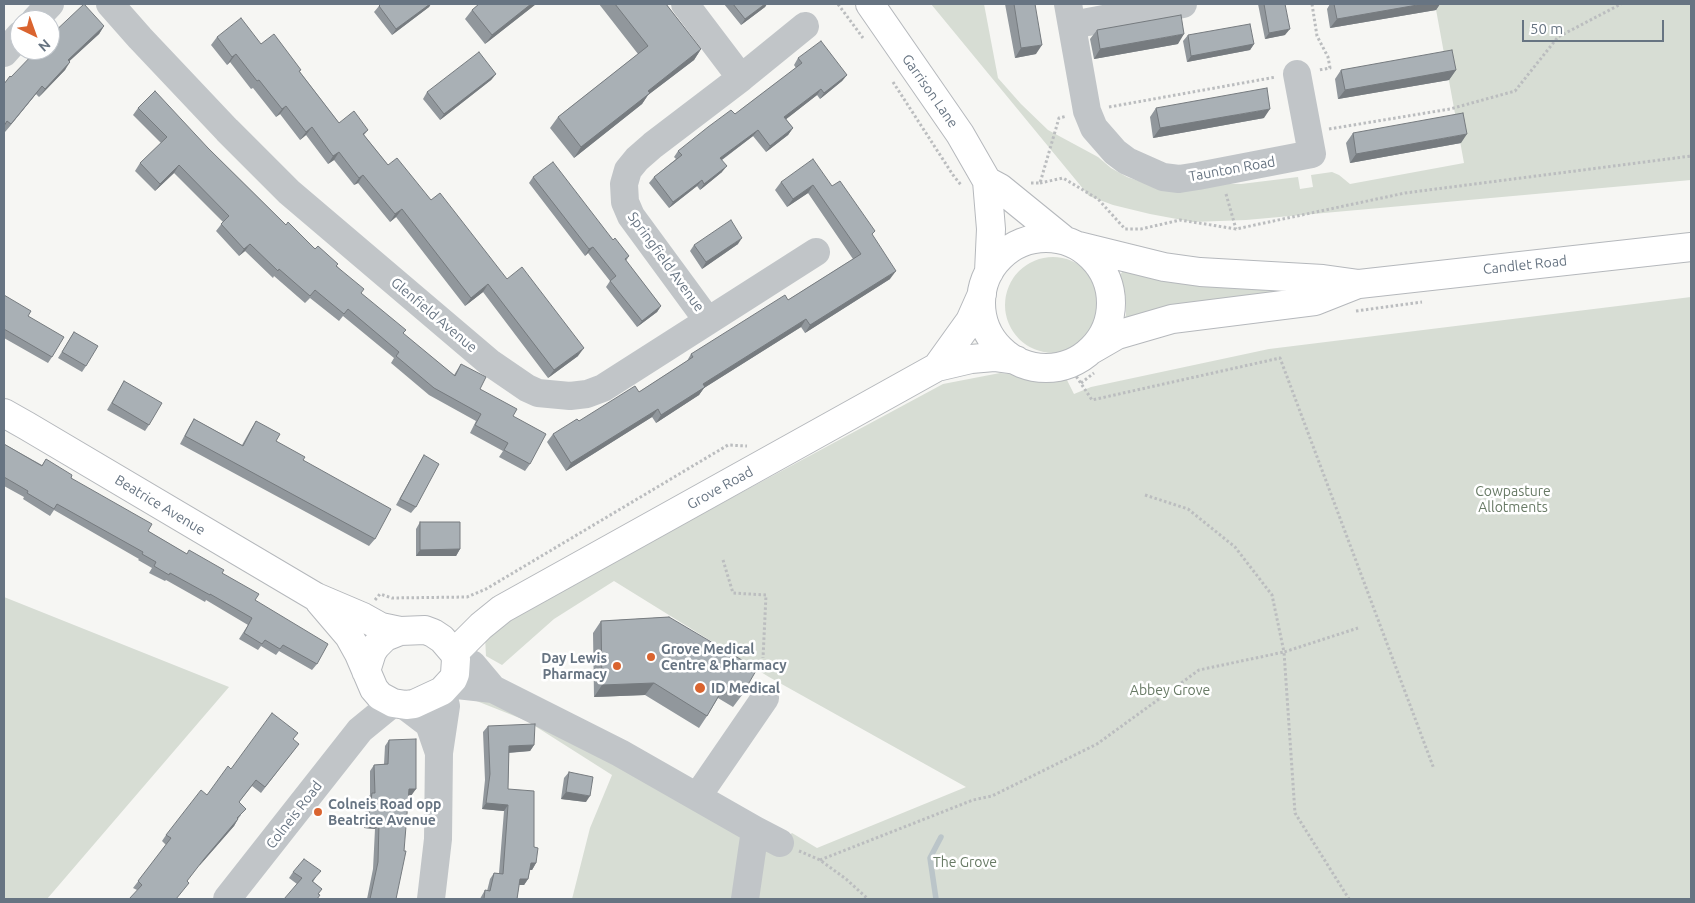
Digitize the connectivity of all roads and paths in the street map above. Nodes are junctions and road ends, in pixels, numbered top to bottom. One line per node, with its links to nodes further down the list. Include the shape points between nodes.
1 (110, 4): 29 (street, Glenfield Avenue, via 206,109 289,192 482,356 527,388 561,397 594,392)
2 (685, 4): 12 (street)
3 (838, 4): 10 (path)
4 (870, 4): 20 (main road, Garrison Lane, via 960,134)
5 (1182, 4): 8 (street)
6 (1312, 4): 11 (path, via 1317,36 1330,68)
7 (1620, 4): 15 (path, via 1558,37 1516,91 1450,109)
8 (1070, 14): 14 (street, Taunton Road)
9 (805, 26): 12 (street, Springfield Avenue)
10 (866, 42)
11 (1297, 74): 14 (path); 17 (street, Taunton Road, via 1312,154)
12 (741, 78): 29 (street, Springfield Avenue, via 636,159 624,184 625,202 631,216)
13 (893, 81): 20 (path, via 952,175)
14 (1087, 111): 17 (street, Taunton Road, via 1103,141 1127,161 1146,170 1179,179); 18 (path, via 1059,118)
15 (1334, 128)
16 (1691, 156): 21 (path, via 1405,193)
17 (1220, 172): 21 (path)
18 (1040, 183): 19 (path); 21 (path, via 1063,178 1098,199 1125,229 1180,220)
19 (1029, 184)
20 (977, 187): 22 (main road, Garrison Lane, via 1000,188); 25 (main road, Garrison Lane, via 991,229)
21 (1236, 229)
22 (1072, 243): 25 (main road, via 1040,238 1016,246 1005,252); 26 (main road, Candlet Road, via 1182,270); 31 (main road, via 1097,262 1104,272 1111,295 1112,307)
23 (1691, 247): 26 (main road, Candlet Road)
24 (816, 252): 29 (street, Glenfield Avenue)
25 (986, 283): 30 (main road, via 982,307 988,333); 32 (main road, Grove Road, via 970,321)
26 (1359, 284): 31 (main road, Candlet Road, via 1315,301 1172,319 1145,326 1117,335)
27 (1423, 302): 28 (path)
28 (1354, 312)
29 (708, 321)
30 (1016, 360): 32 (main road, Grove Road, via 971,358); 33 (main road)
31 (1094, 360): 33 (path); 33 (main road, via 1076,360)
32 (937, 367): 39 (main road, Grove Road)
33 (1074, 373): 51 (path, via 1092,400 1280,358)
34 (4, 413): 38 (main road, Beatrice Avenue)
35 (754, 446): 40 (path, via 728,445 486,589 467,597 392,598 380,594)
36 (1145, 495): 43 (path, via 1188,509 1235,547 1272,595)
37 (723, 560): 44 (path, via 733,593 766,595)
38 (316, 597): 40 (main road, Beatrice Avenue); 46 (main road, Beatrice Avenue, via 349,636)
39 (502, 608): 42 (main road, Grove Road); 45 (main road, Grove Road, via 481,626)
40 (363, 617): 42 (main road, Beatrice Avenue, via 381,627)
41 (1358, 628): 43 (path)
42 (412, 631): 45 (main road, via 438,635); 46 (main road, via 385,638 376,646)
43 (1284, 652): 58 (path, via 1199,670 1097,744 992,796 973,800 820,860); 59 (path, via 1296,813)
44 (763, 658)
45 (450, 672): 48 (main road, via 414,704); 50 (street); 52 (street, via 472,664 493,689 620,753)
46 (368, 675): 48 (main road, via 380,696); 49 (street, Colneis Road, via 371,693)
47 (765, 698): 52 (street)
48 (398, 704): 49 (street, Colneis Road); 50 (street, via 429,724)
49 (360, 730): 55 (street, Colneis Road)
50 (439, 753): 56 (street, via 438,839)
51 (1434, 769)
52 (698, 797): 53 (street)
53 (755, 830): 54 (street); 57 (street)
54 (780, 843)
55 (227, 899)
56 (431, 899)
57 (745, 899)
58 (868, 899)
59 (1349, 899)

